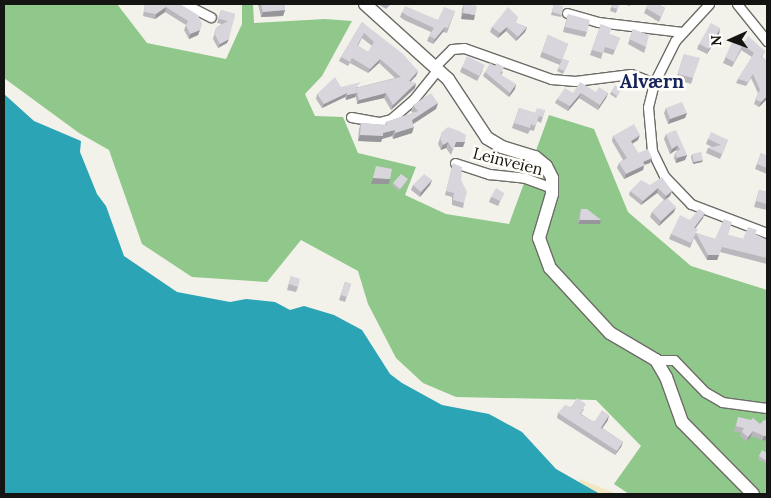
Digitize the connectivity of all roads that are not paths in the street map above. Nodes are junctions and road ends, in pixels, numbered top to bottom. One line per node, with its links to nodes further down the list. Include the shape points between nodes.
1 (185, 4): 6 (street)
2 (365, 4): 9 (main road)
3 (709, 4): 7 (street)
4 (737, 4): 8 (street)
5 (567, 13): 7 (street, via 598,22)
6 (211, 17)
7 (682, 32): 10 (street)
8 (767, 41)
9 (437, 68): 10 (street, via 452,49 464,48 551,79 575,81 631,74); 11 (street, via 413,100 391,119 379,122); 13 (main road, via 459,92 487,138 502,147 540,160 550,173)
10 (654, 83): 14 (street, via 649,122 652,151 664,176 691,204)
11 (351, 117)
12 (456, 163): 13 (street, Leinveien, via 489,174 524,178)
13 (552, 188): 15 (main road, via 539,238 550,268 610,333)
14 (767, 233)
15 (656, 360): 16 (street, via 674,360 705,392 722,402); 17 (main road, via 666,377 682,422)
16 (767, 408)
17 (753, 494)

